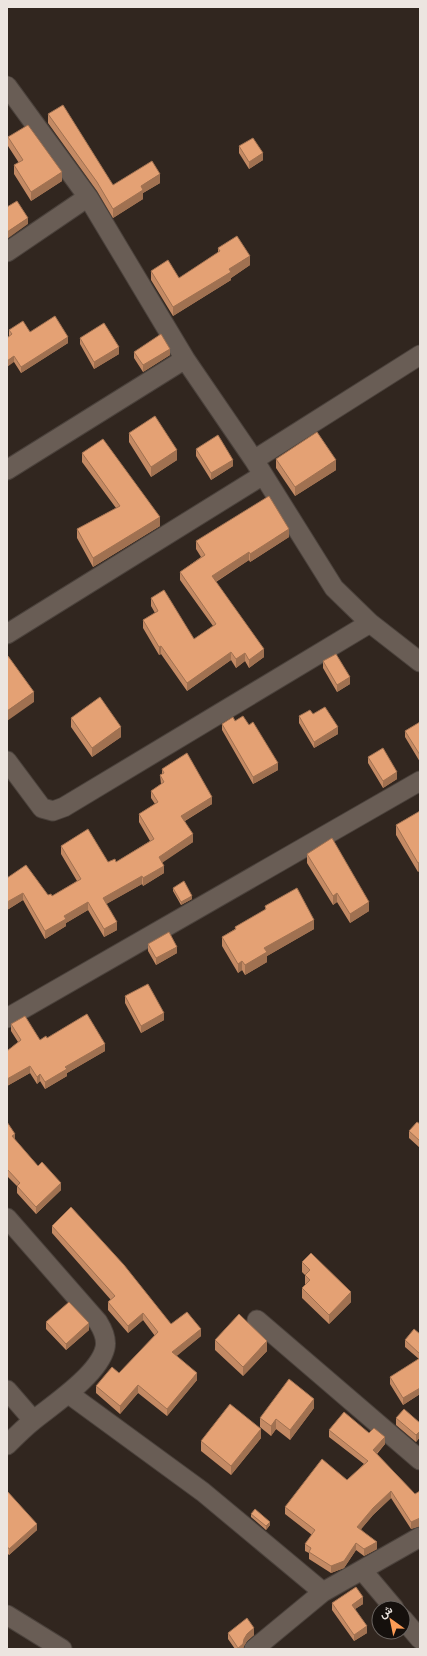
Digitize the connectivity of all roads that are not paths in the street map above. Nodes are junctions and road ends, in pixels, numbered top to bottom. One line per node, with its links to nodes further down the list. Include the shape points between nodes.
1 (7, 86): 2 (street)
2 (88, 197): 3 (street); 5 (street)
3 (7, 252)
4 (420, 355): 6 (street)
5 (185, 359): 6 (street); 7 (street)
6 (259, 467): 8 (street, via 334,588); 9 (street)
7 (7, 470)
8 (370, 623): 10 (street); 11 (street, via 71,803 53,811 42,808)
9 (7, 634)
10 (420, 662)
11 (7, 761)
12 (420, 781): 13 (street)
13 (7, 1018)
14 (7, 1218): 17 (street, via 98,1322 104,1333 105,1348 99,1361)
15 (257, 1320): 20 (street)
16 (7, 1390): 18 (street)
17 (69, 1394): 18 (street); 23 (street, via 203,1492)
18 (33, 1420): 19 (street)
19 (7, 1445)
20 (420, 1460)
21 (420, 1537): 22 (street)
22 (362, 1570): 23 (street); 24 (street)
23 (323, 1592): 29 (street)
24 (387, 1600)
25 (7, 1615): 28 (street)
26 (411, 1628): 27 (street)
27 (420, 1638)
28 (62, 1649)
29 (254, 1649)

